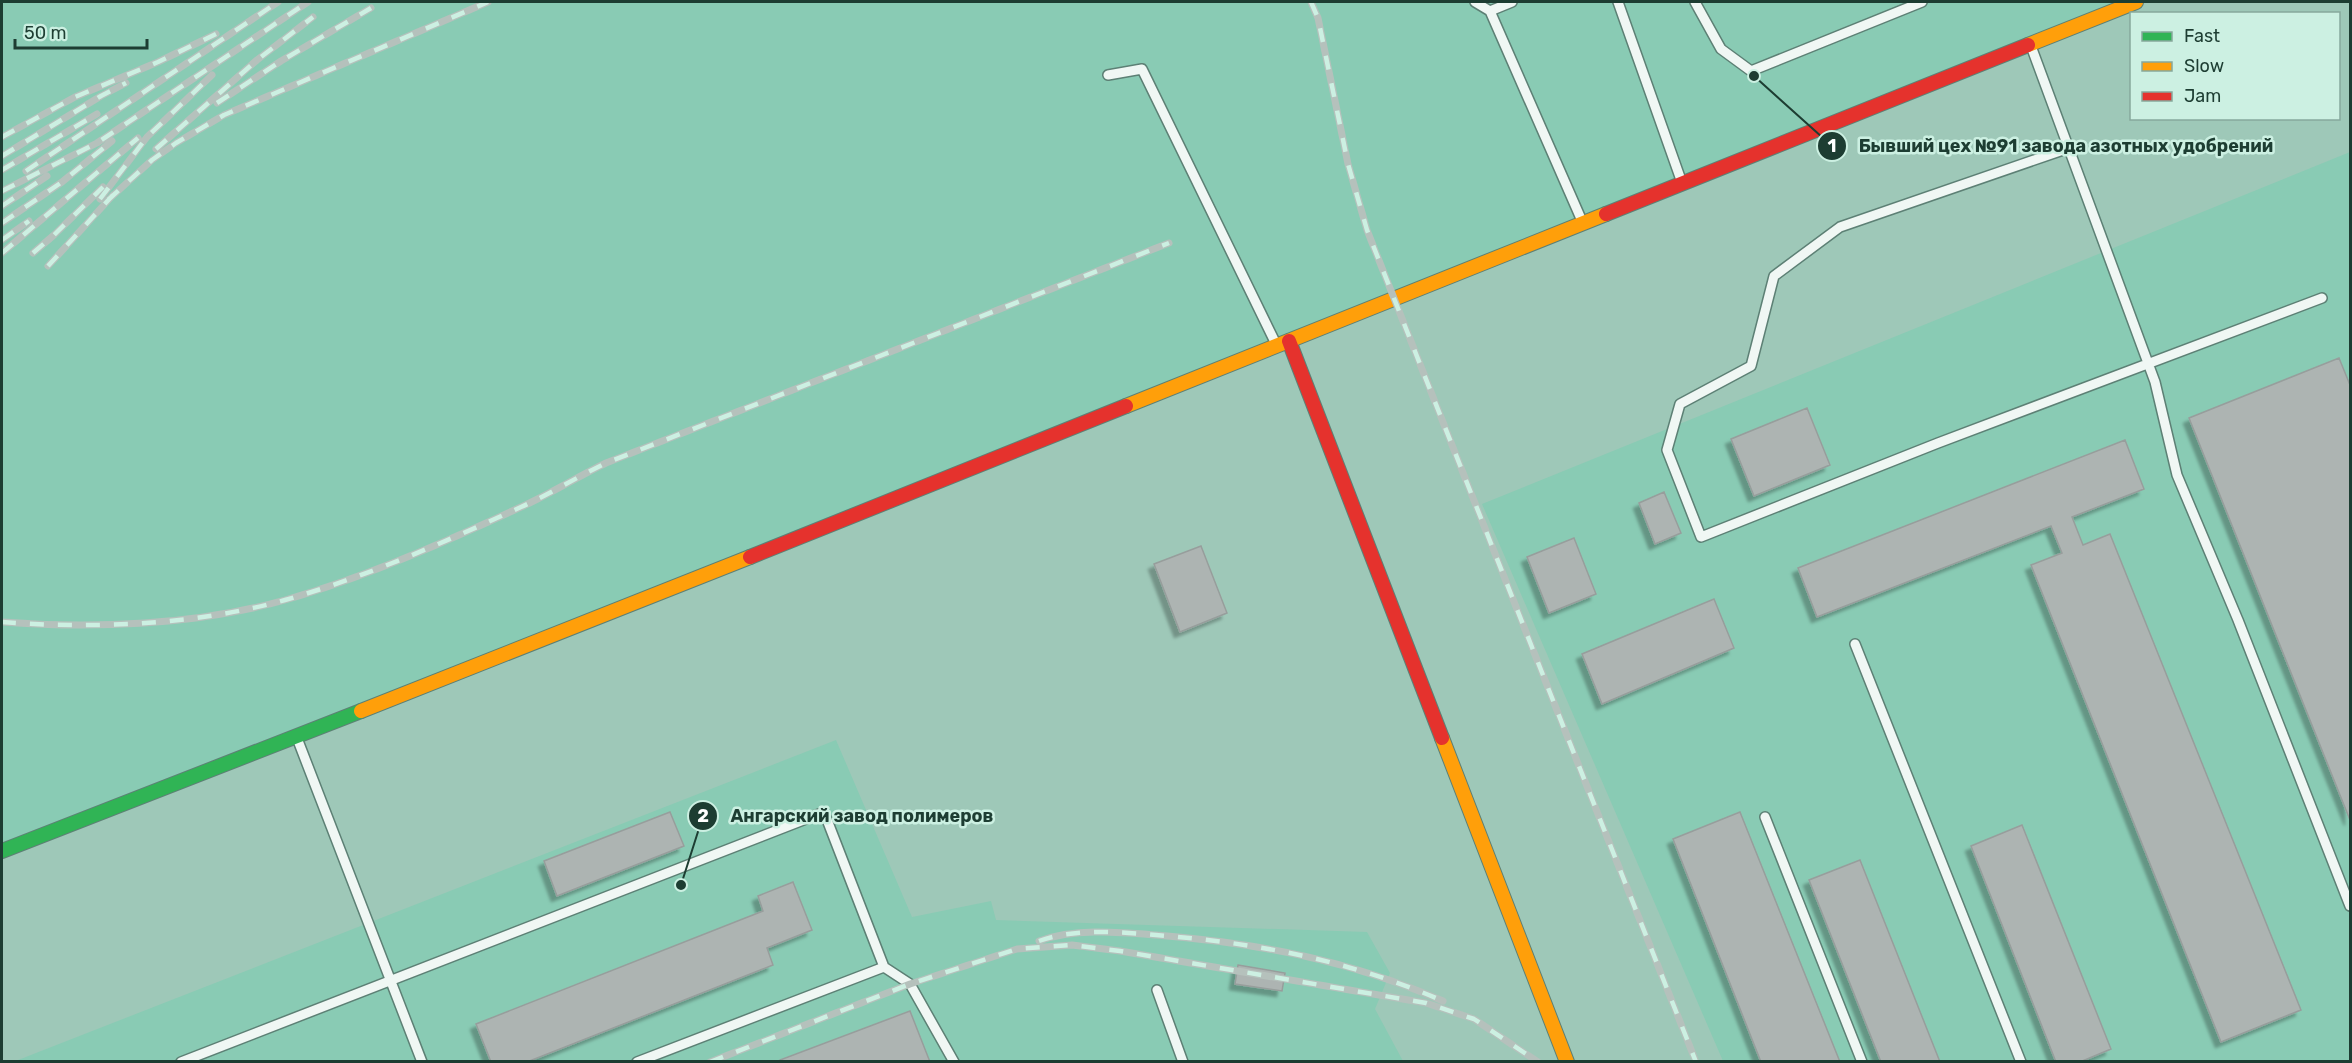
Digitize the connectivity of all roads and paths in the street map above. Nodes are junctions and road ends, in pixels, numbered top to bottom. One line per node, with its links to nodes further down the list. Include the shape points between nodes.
1 (1475, 2): 7 (lane)
2 (1512, 2): 7 (lane)
3 (1618, 2): 11 (lane)
4 (1695, 2): 5 (lane, via 1721,49 1751,71)
5 (1922, 2)
6 (2136, 2): 8 (street)
7 (1490, 11): 12 (lane)
8 (2031, 44): 10 (lane); 11 (street)
9 (1108, 75): 14 (lane, via 1142,69)
10 (2069, 148): 15 (lane); 15 (lane, via 1840,227 1783,269 1774,276 1751,366 1680,404 1667,450 1701,537)
11 (1682, 183): 12 (street)
12 (1583, 223): 14 (street)
13 (2322, 298): 15 (lane)
14 (1283, 344): 17 (street); 29 (street)
15 (2148, 364): 20 (lane, via 2177,475)
16 (1855, 644): 31 (lane)
17 (296, 736): 19 (street); 22 (lane)
18 (1765, 817): 30 (lane)
19 (2, 851)
20 (2350, 906)
21 (884, 967): 22 (lane, via 824,812); 26 (lane); 27 (lane, via 910,984)
22 (390, 979): 24 (lane); 25 (lane)
23 (1157, 990): 28 (lane)
24 (182, 1062)
25 (422, 1062)
26 (637, 1062)
27 (954, 1062)
28 (1183, 1062)
29 (1567, 1062)
30 (1862, 1062)
31 (2021, 1062)

